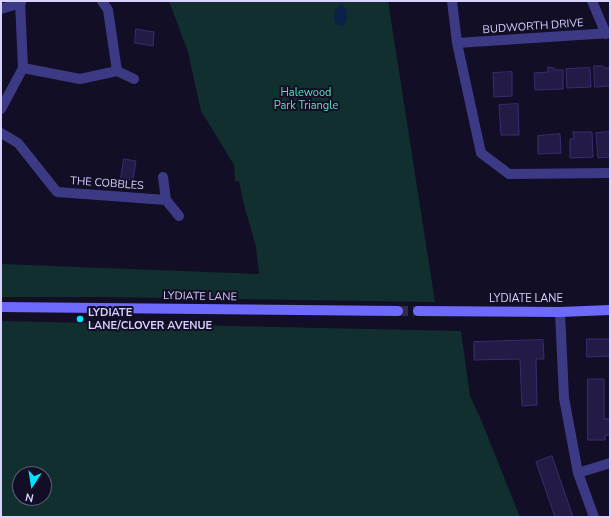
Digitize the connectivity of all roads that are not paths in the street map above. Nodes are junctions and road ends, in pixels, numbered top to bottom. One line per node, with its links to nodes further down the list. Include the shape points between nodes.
1 (102, 1): 9 (street, via 108,10)
2 (452, 1): 7 (street)
3 (592, 1): 6 (street)
4 (20, 2): 5 (street); 8 (street)
5 (1, 9)
6 (608, 34): 7 (street, BUDWORTH DRIVE)
7 (457, 44): 13 (street, via 481,153 509,174)
8 (23, 68): 9 (street, via 80,79); 11 (street)
9 (117, 71): 10 (street)
10 (134, 79)
11 (1, 109)
12 (1, 133): 15 (street, THE COBBLES, via 18,144 58,192)
13 (610, 173)
14 (163, 177): 15 (street)
15 (166, 200): 16 (street)
16 (179, 216)
17 (1, 307): 19 (street, LYDIATE LANE)
18 (610, 310): 21 (street, LYDIATE LANE)
19 (398, 311)
20 (418, 312): 21 (street, LYDIATE LANE)
21 (560, 312): 23 (street, via 564,398)
22 (610, 463): 23 (street)
23 (578, 473): 24 (street)
24 (594, 517)

